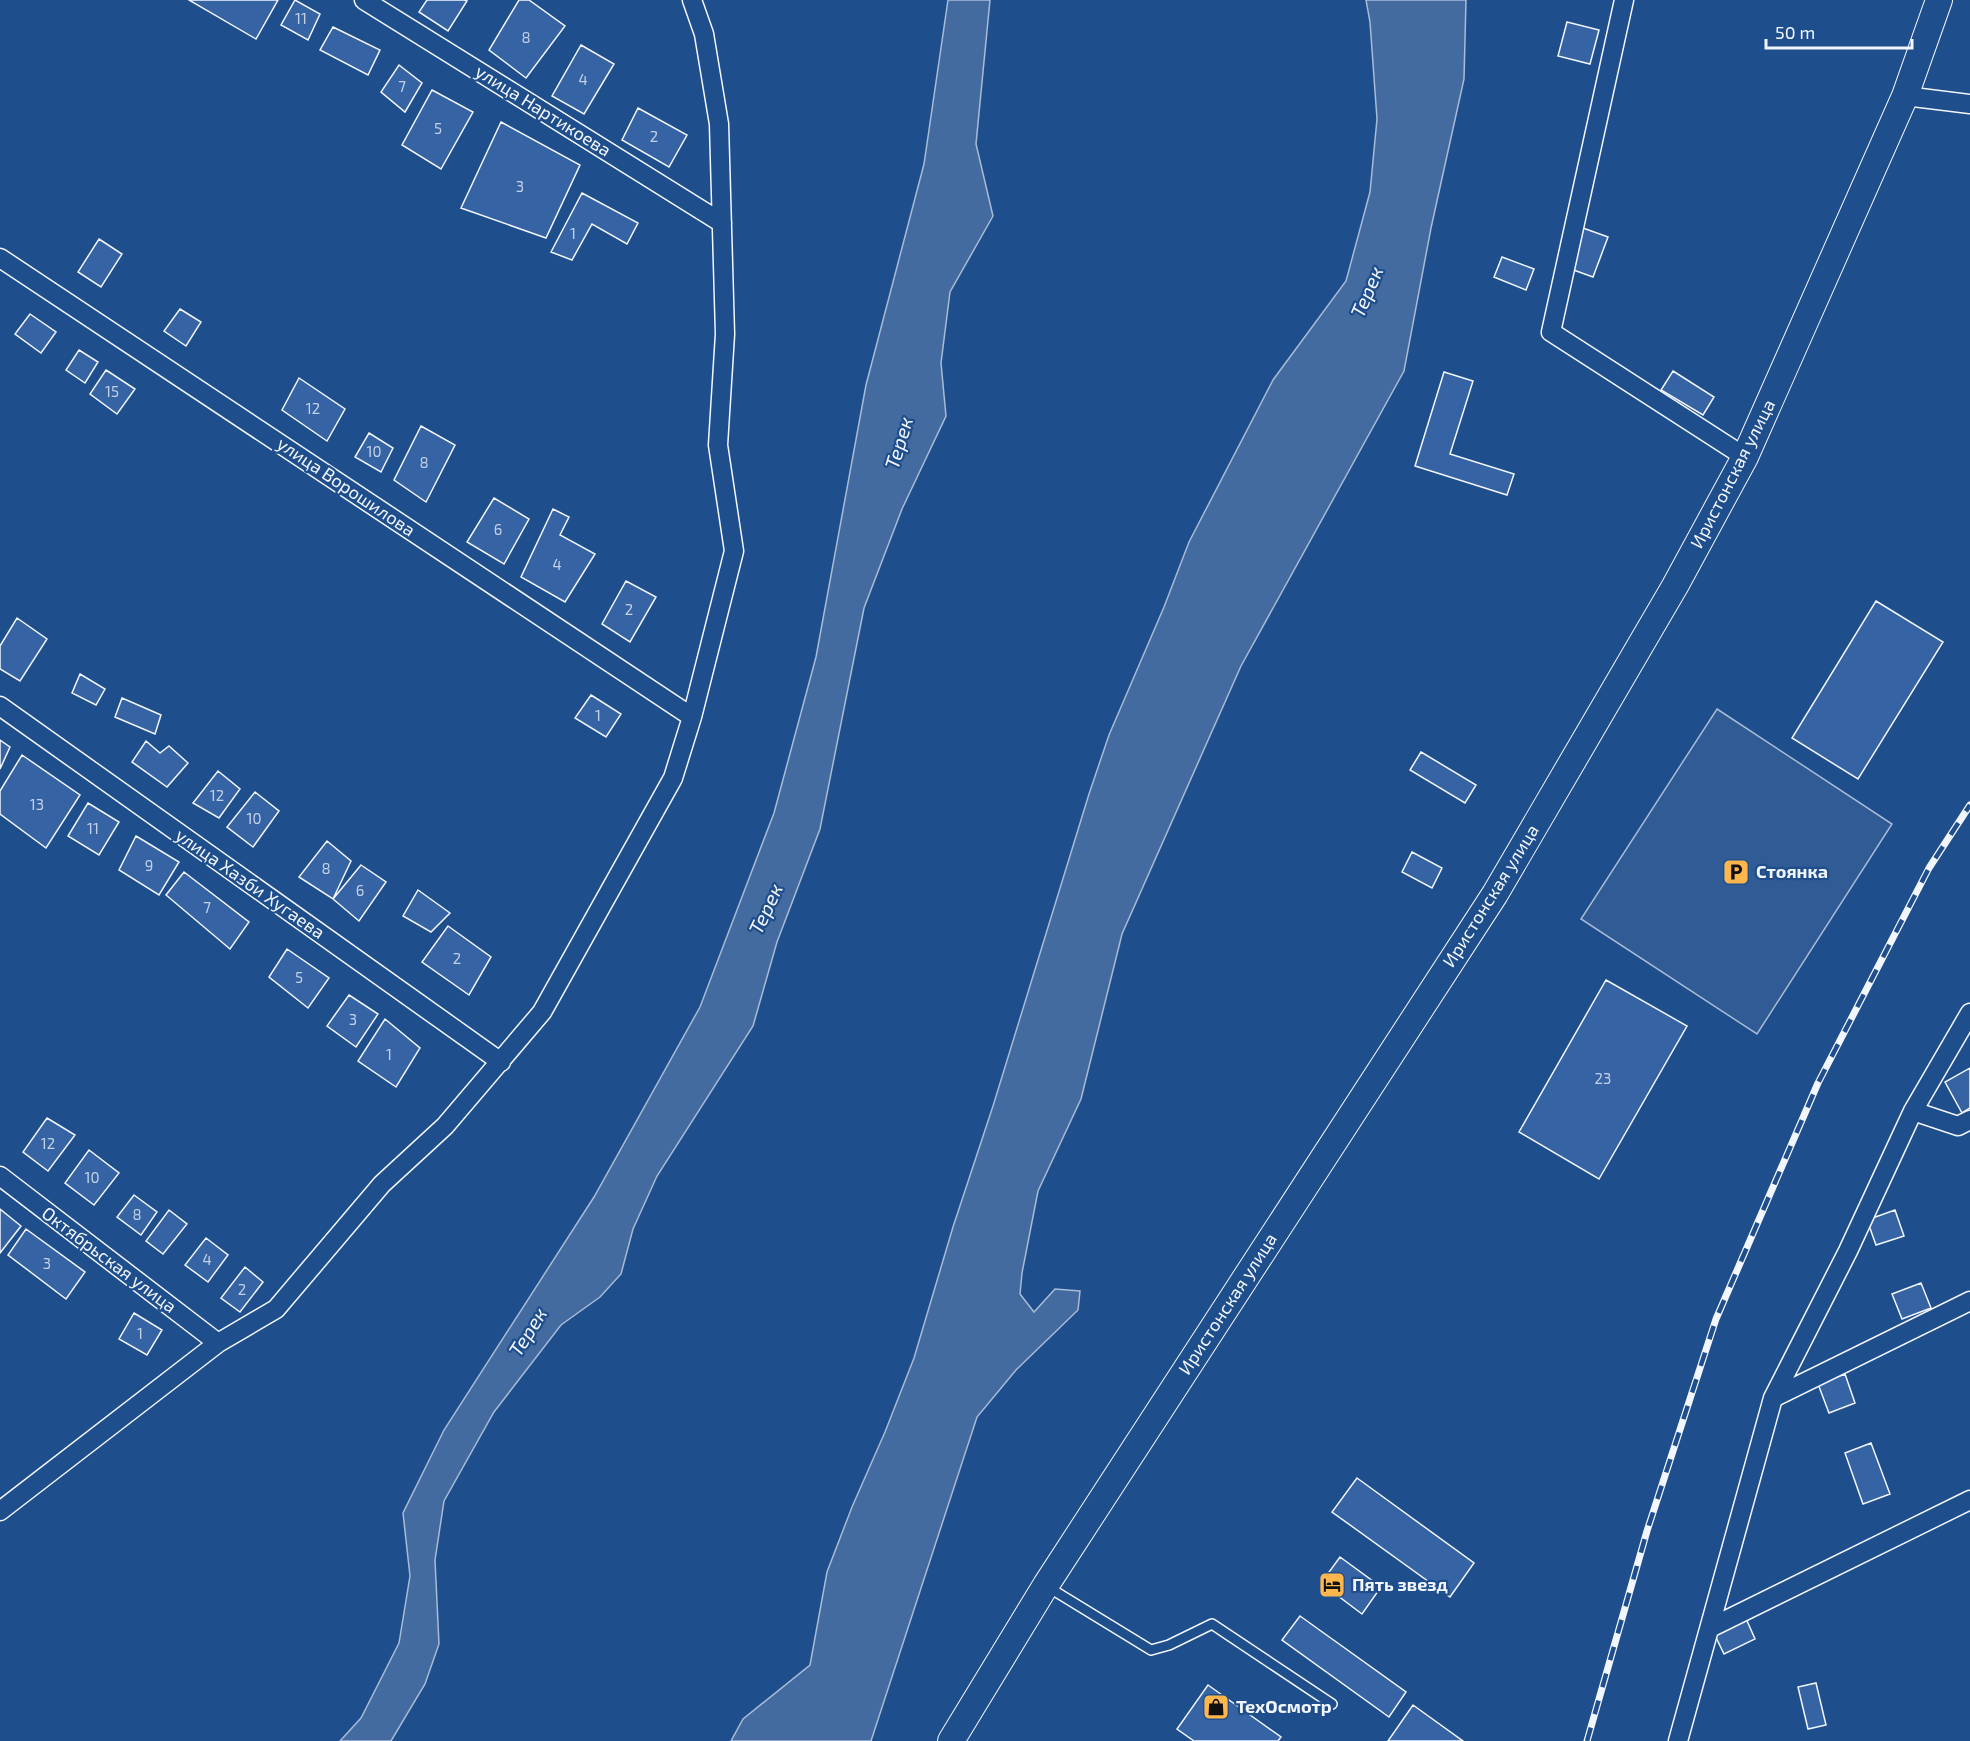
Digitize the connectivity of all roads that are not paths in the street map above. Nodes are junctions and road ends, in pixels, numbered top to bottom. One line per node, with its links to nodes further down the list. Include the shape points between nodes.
1 (364, 0): 7 (street, улица Нартикоева)
2 (692, 0): 7 (street, via 704,34 719,124)
3 (1624, 0): 9 (street, via 1551,332)
4 (1939, 0): 5 (main road, Иристонская улица)
5 (1905, 96): 6 (street); 9 (main road, Иристонская улица)
6 (1970, 104)
7 (722, 223): 11 (street, via 725,334 718,445 734,550)
8 (0, 258): 11 (street, улица Ворошилова)
9 (1745, 457): 22 (main road, Иристонская улица, via 1675,586 1495,894)
10 (0, 706): 13 (street, улица Хазби Хугаева)
11 (692, 717): 13 (street, via 674,778 542,1012)
12 (1970, 1013): 14 (street)
13 (501, 1062): 18 (street, via 446,1126 382,1184 276,1308)
14 (1913, 1111): 15 (street, via 1958,1126); 19 (street)
15 (1970, 1120)
16 (0, 1176): 18 (street, Октябрьская улица)
17 (1970, 1301): 19 (street)
18 (218, 1343): 21 (street)
19 (1773, 1398): 23 (street)
20 (1970, 1500): 23 (street)
21 (0, 1510)
22 (1046, 1585): 24 (lane, via 1151,1650 1212,1624); 25 (main road, Иристонская улица)
23 (1710, 1628): 26 (street)
24 (1332, 1704)
25 (954, 1739)
26 (1678, 1741)

